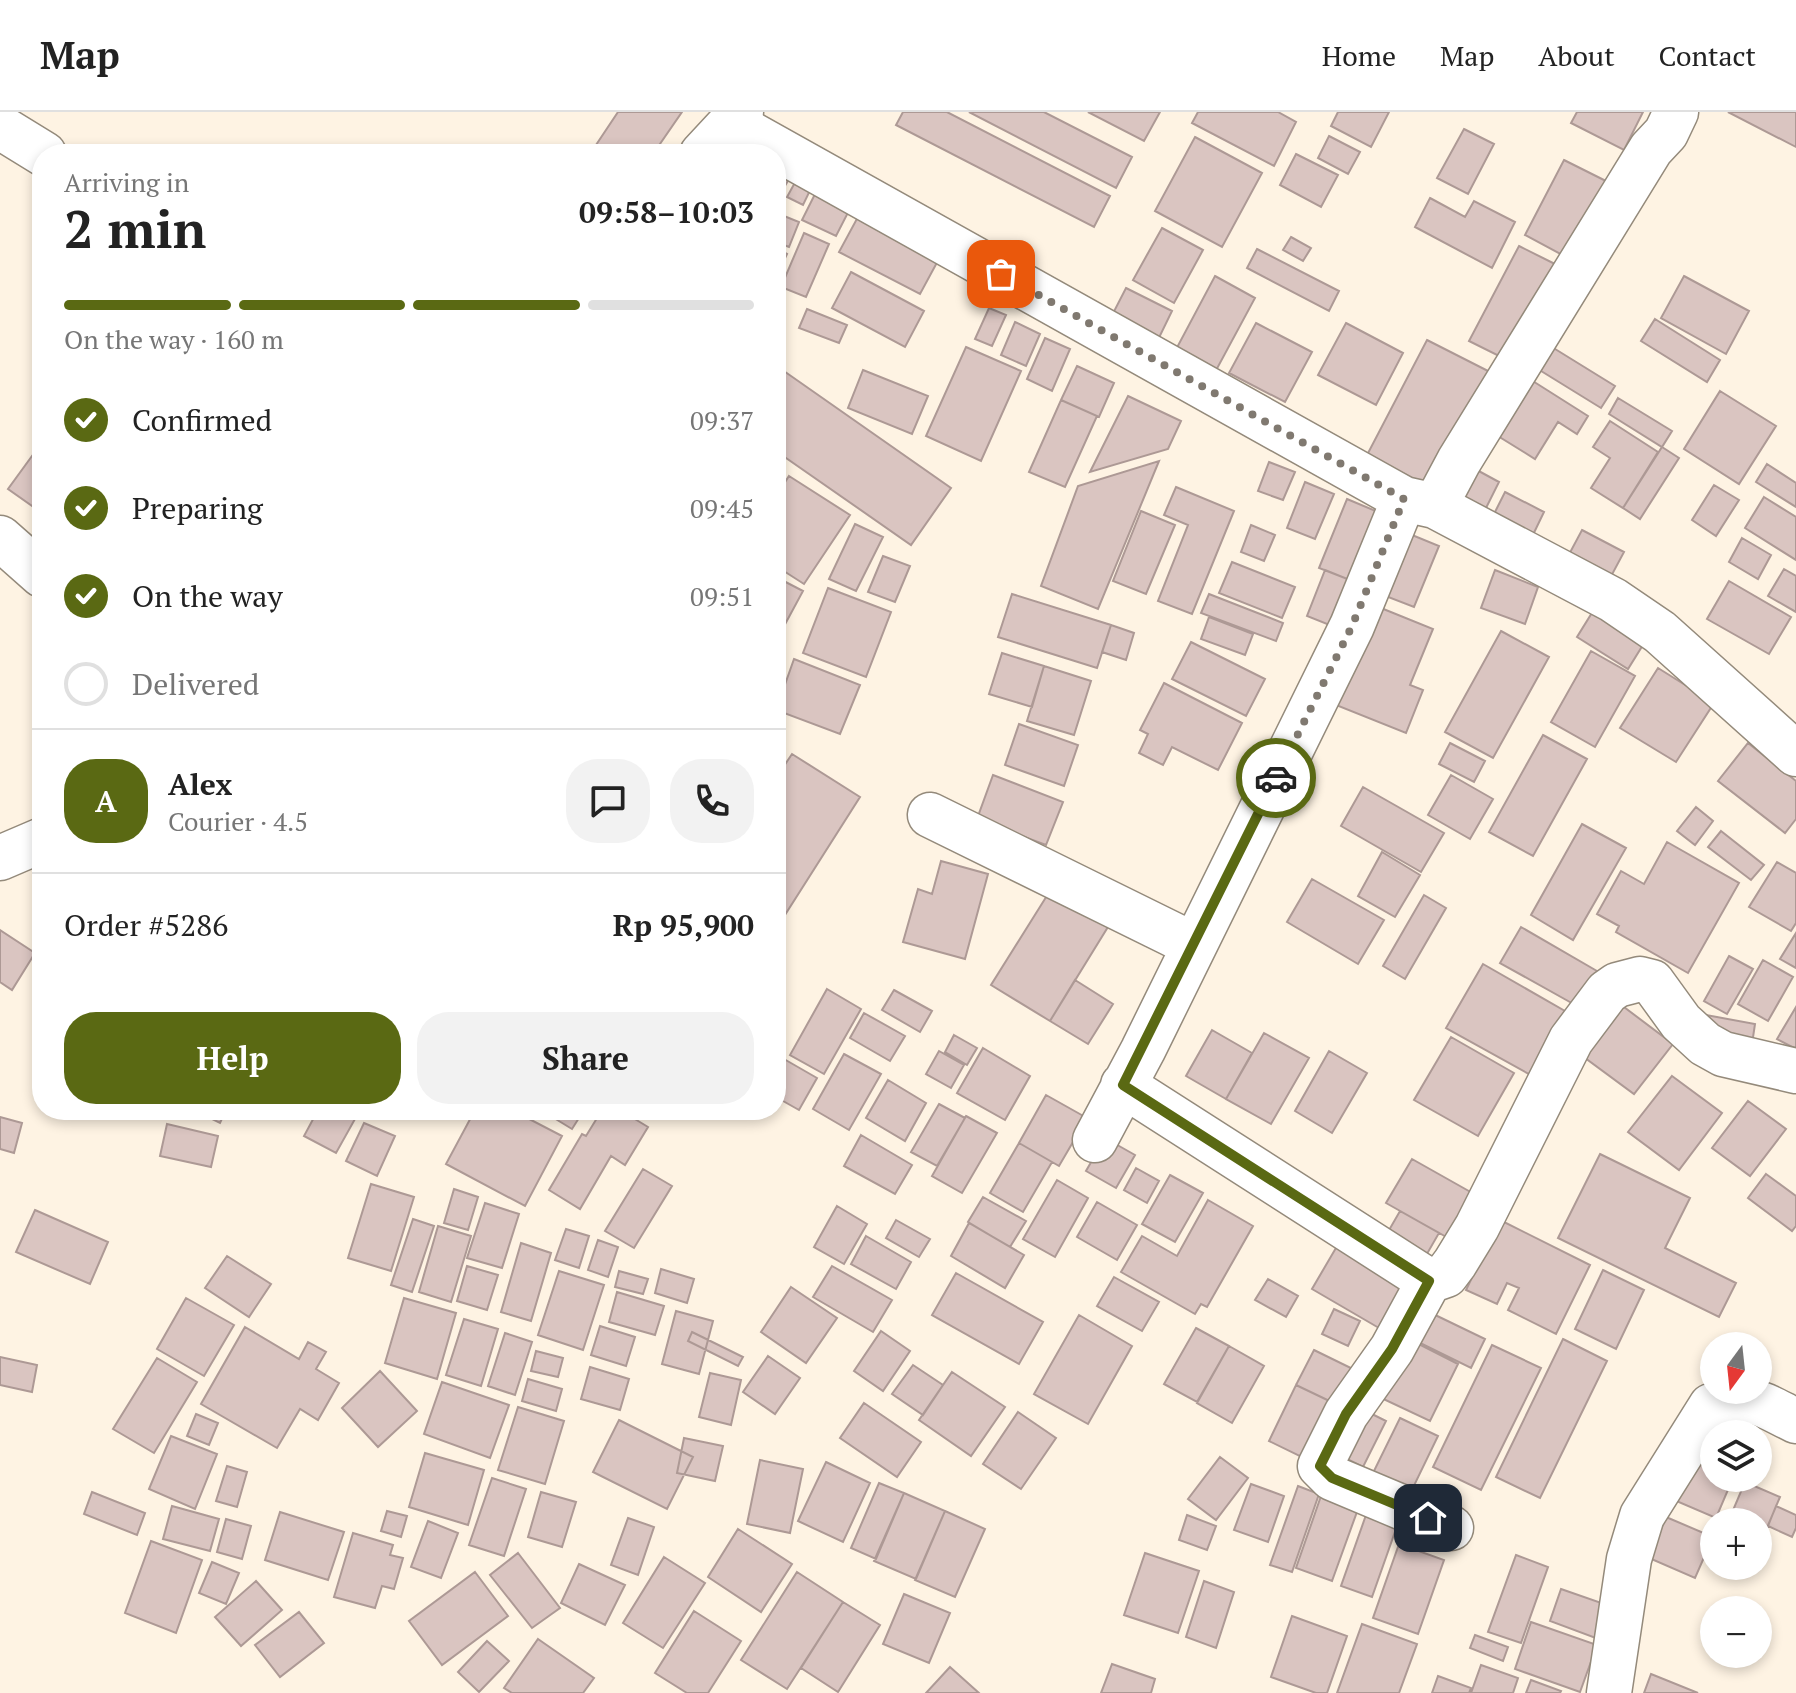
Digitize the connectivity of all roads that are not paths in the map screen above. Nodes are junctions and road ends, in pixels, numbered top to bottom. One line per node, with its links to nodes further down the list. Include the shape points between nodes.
1 (1676, 112): 8 (street, via 1467,447)
2 (737, 118): 4 (street); 5 (street)
3 (0, 127): 7 (street)
4 (712, 144)
5 (783, 144)
6 (786, 146): 8 (street)
7 (32, 147)
8 (1419, 503): 11 (street, via 1613,600 1660,632); 15 (street)
9 (0, 538): 10 (street)
10 (32, 566)
11 (1796, 754)
12 (930, 815): 15 (street)
13 (32, 844): 14 (street)
14 (0, 858)
15 (1194, 945): 17 (street)
16 (1796, 1071): 19 (street, via 1723,1054 1705,1044 1652,982 1640,979 1617,985 1571,1040 1455,1263 1446,1275)
17 (1123, 1085): 18 (street); 19 (street)
18 (1095, 1140)
19 (1429, 1281): 21 (street, via 1320,1466 1332,1478)
20 (1796, 1421): 22 (street, via 1752,1399 1711,1406 1642,1516 1629,1559)
21 (1451, 1528)
22 (1609, 1693)

